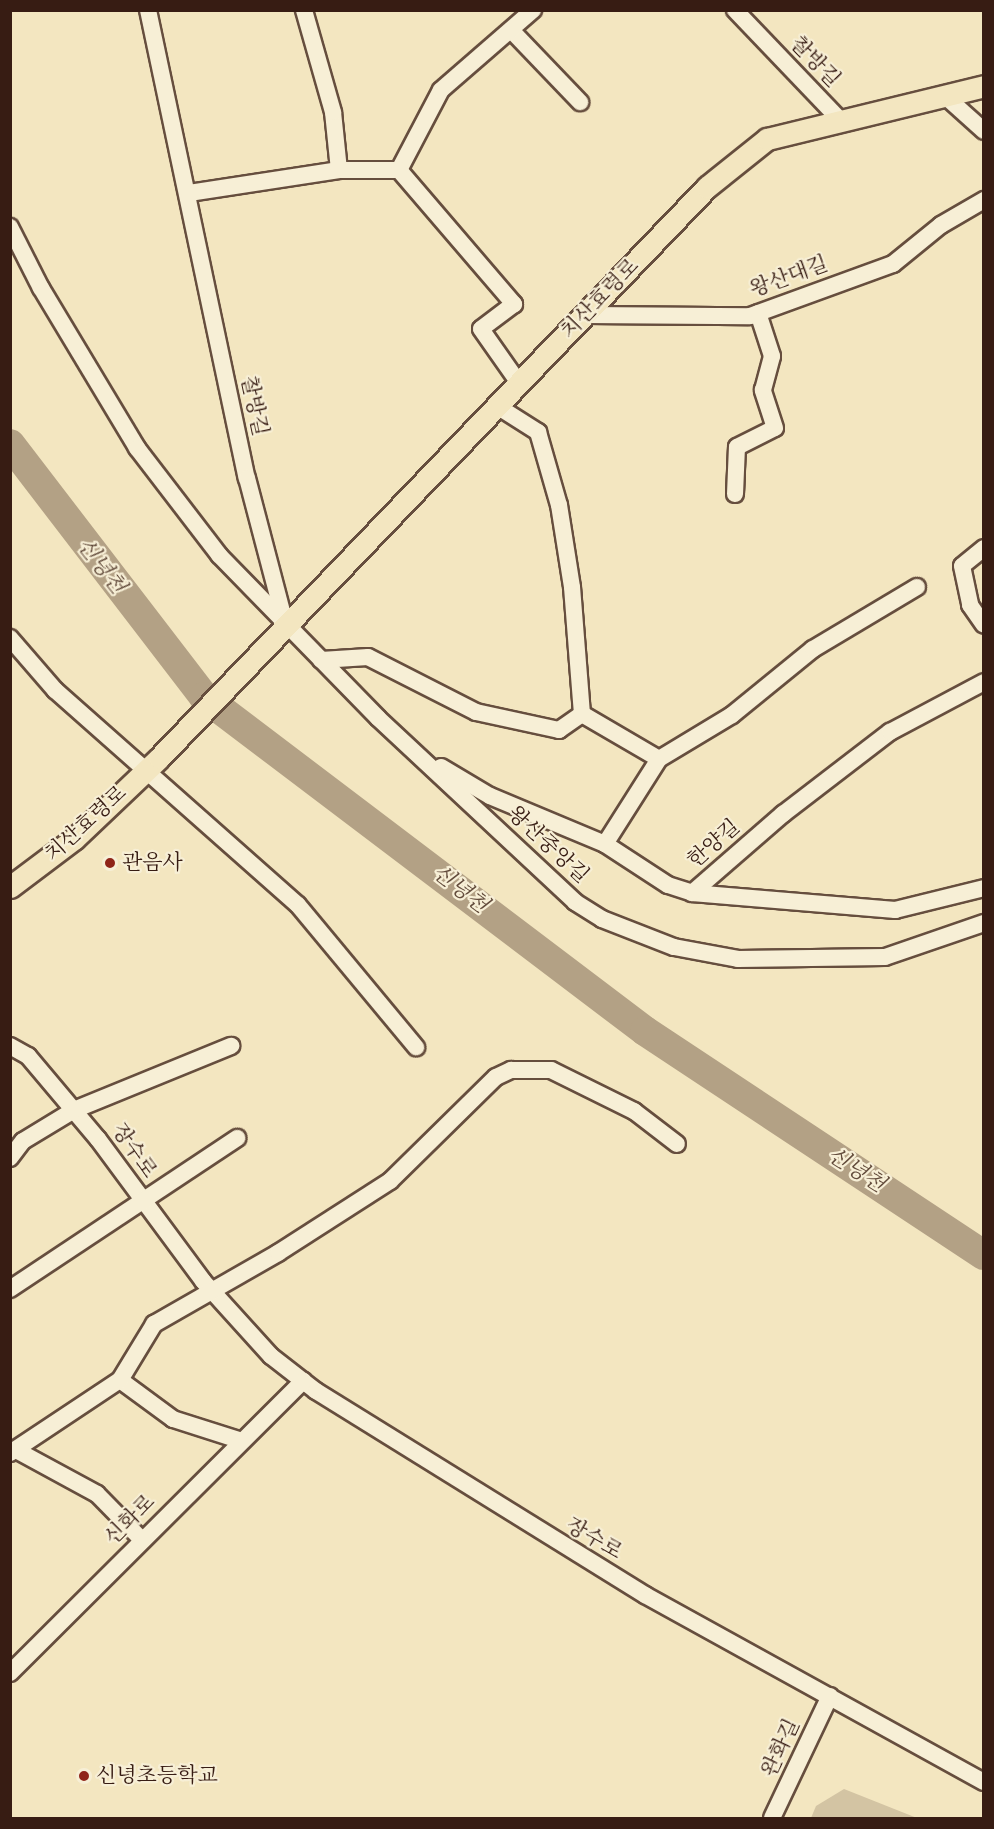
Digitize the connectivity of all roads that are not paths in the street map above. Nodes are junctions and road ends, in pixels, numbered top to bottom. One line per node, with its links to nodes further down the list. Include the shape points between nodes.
1 (148, 10): 13 (street, 찰방길)
2 (304, 10): 11 (street, via 333,112)
3 (533, 10): 5 (street)
4 (735, 10): 9 (street, 찰방길)
5 (511, 30): 8 (street); 12 (street, via 441,90)
6 (984, 86): 7 (main road, 치산효령로)
7 (945, 96): 9 (main road, 치산효령로); 10 (street)
8 (580, 102)
9 (839, 119): 17 (main road, 치산효령로, via 767,139 707,187)
10 (984, 131)
11 (339, 170): 12 (street); 13 (street)
12 (399, 170): 18 (street, via 514,304 481,329)
13 (189, 193): 24 (street, 찰방길, via 247,478)
14 (984, 200): 16 (street, 왕산대길, via 941,225 892,264)
15 (10, 227): 24 (street, 왕산중앙길, via 41,288 138,448 219,555)
16 (758, 313): 17 (street, 왕산대길, via 704,318); 20 (street, via 771,356 763,390 776,428 737,447)
17 (586, 315): 18 (main road, 치산효령로)
18 (519, 383): 19 (main road, 치산효령로)
19 (497, 406): 24 (main road, 치산효령로); 28 (street, via 538,432 558,505 572,587)
20 (735, 494)
21 (984, 548): 23 (street, via 962,566 970,605)
22 (917, 587): 30 (street, 왕산중앙길, via 813,649 732,715)
23 (984, 625)
24 (286, 627): 26 (street, 왕산중앙길); 31 (main road, 치산효령로)
25 (10, 638): 31 (street, via 55,690)
26 (321, 660): 28 (street, via 368,657 476,712 559,730); 29 (street, 왕산중앙길)
27 (984, 682): 35 (street, 한양길, via 890,732 783,814)
28 (582, 714): 30 (street)
29 (425, 758): 32 (street, 한양길, via 490,796); 36 (street, 왕산중앙길, via 567,896 603,919 674,947 738,959 848,961 885,957)
30 (659, 759): 32 (street, 왕산중앙길)
31 (153, 764): 33 (main road, 치산효령로, via 74,839); 39 (street, via 298,905)
32 (605, 844): 35 (street, 한양길, via 668,885)
33 (10, 887)
34 (984, 888): 35 (street, via 895,910)
35 (692, 893)
36 (984, 923)
37 (10, 1046): 40 (street, 장수로, via 28,1056)
38 (231, 1046): 40 (street)
39 (416, 1047)
40 (74, 1110): 43 (street, via 23,1141); 44 (street, 장수로)
41 (237, 1138): 44 (street)
42 (677, 1144): 46 (street, via 634,1111 585,1083 551,1070 511,1070 475,1096 453,1124 390,1181)
43 (10, 1158)
44 (142, 1202): 45 (street); 46 (street, 장수로)
45 (10, 1289)
46 (213, 1291): 47 (street, via 154,1324); 48 (street, 장수로, via 271,1356)
47 (120, 1380): 49 (street, via 173,1419); 50 (street)
48 (303, 1381): 49 (street, 신화로); 53 (street, 장수로, via 524,1523)
49 (242, 1441): 51 (street, 신화로)
50 (13, 1452): 51 (street, via 97,1494)
51 (141, 1539): 52 (street, 신화로)
52 (10, 1673)
53 (830, 1696): 54 (street, 장수로); 55 (street, 완화길)
54 (984, 1782)
55 (772, 1818)

